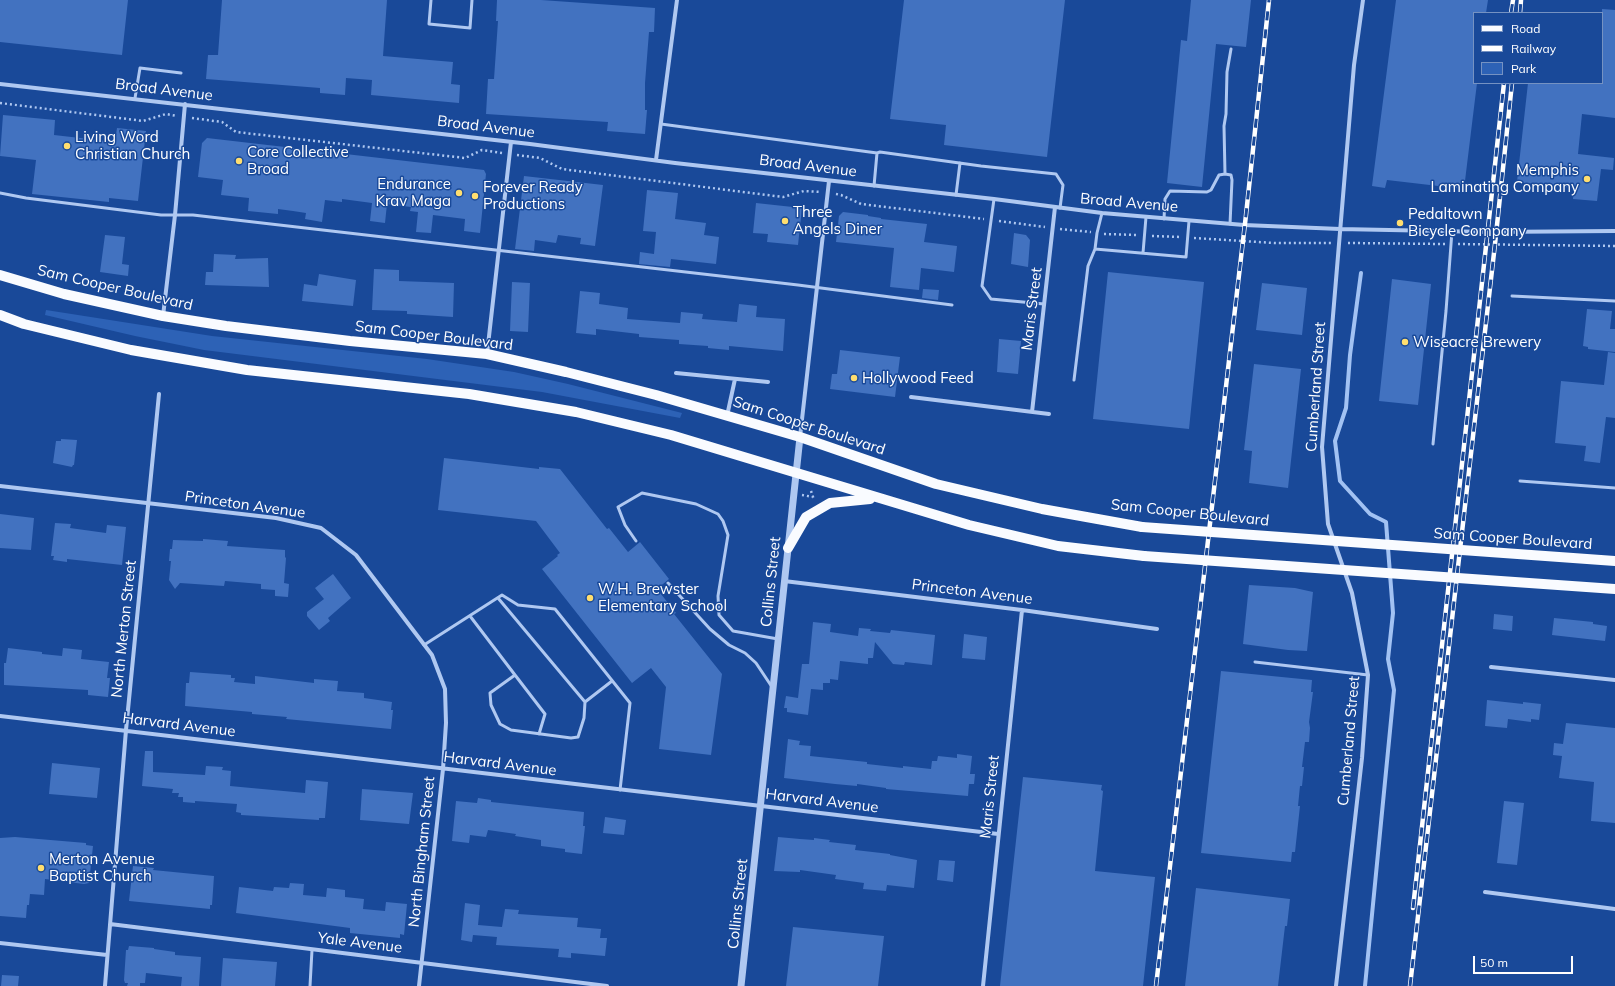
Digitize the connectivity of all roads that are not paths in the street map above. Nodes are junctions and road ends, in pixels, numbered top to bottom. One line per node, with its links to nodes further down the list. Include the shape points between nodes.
1 (431, 0): 2 (lane, via 429,24 470,28)
2 (472, 0)
3 (677, 0): 10 (street)
4 (1363, 0): 28 (street, Cumberland Street, via 1354,65)
5 (1231, 49): 15 (lane, via 1224,126)
6 (182, 73): 8 (lane, via 140,68)
7 (0, 84): 8 (street, Broad Avenue)
8 (135, 98): 9 (street, Broad Avenue)
9 (186, 104): 11 (street, Broad Avenue); 23 (street)
10 (661, 124): 12 (lane); 13 (street)
11 (511, 142): 13 (street, Broad Avenue); 32 (street)
12 (877, 153): 14 (lane); 17 (lane)
13 (656, 160): 16 (street, Broad Avenue)
14 (960, 163): 19 (lane); 21 (lane, via 1056,174 1063,185)
15 (1225, 174): 25 (lane, via 1219,175 1211,190 1207,192 1170,191 1165,199); 27 (lane, via 1231,175 1232,180)
16 (830, 181): 17 (street, Broad Avenue); 35 (street, Collins Street)
17 (874, 186): 19 (street, Broad Avenue)
18 (0, 193): 23 (lane)
19 (956, 196): 20 (street, Broad Avenue)
20 (994, 199): 21 (street, Broad Avenue); 38 (lane, via 982,286 991,299)
21 (1058, 208): 22 (street, Broad Avenue); 38 (street, Maris Street, via 1053,228)
22 (1102, 213): 24 (street, Broad Avenue); 31 (lane)
23 (175, 215): 32 (lane); 41 (street)
24 (1146, 217): 25 (street, Broad Avenue); 33 (lane)
25 (1164, 218): 26 (street, Broad Avenue)
26 (1189, 221): 27 (street, Broad Avenue); 33 (lane, via 1186,257)
27 (1230, 224): 28 (street, Broad Avenue)
28 (1340, 229): 29 (street, Broad Avenue); 75 (street, Cumberland Street, via 1322,447 1328,524 1352,593)
29 (1452, 231): 30 (street, Broad Avenue); 53 (lane)
30 (1615, 231)
31 (1095, 249): 33 (lane); 45 (lane, via 1088,266)
32 (498, 251): 35 (lane); 42 (street)
33 (1143, 253)
34 (0, 275): 41 (main road, Sam Cooper Boulevard, via 64,294)
35 (817, 288): 39 (lane); 52 (street, Collins Street)
36 (1512, 296): 37 (lane)
37 (1615, 301)
38 (1044, 304): 49 (street, Maris Street)
39 (952, 305)
40 (0, 315): 54 (main road, via 24,324 131,350 247,370 469,394 576,412 672,435)
41 (163, 316): 42 (main road, Sam Cooper Boulevard, via 249,329)
42 (487, 354): 51 (main road, Sam Cooper Boulevard, via 656,395)
43 (676, 373): 44 (street)
44 (734, 379): 46 (street); 51 (street)
45 (1074, 380)
46 (768, 382)
47 (159, 394): 59 (street, North Merton Street)
48 (911, 397): 49 (street)
49 (1032, 412): 50 (street)
50 (1049, 414)
51 (727, 416): 52 (main road, Sam Cooper Boulevard)
52 (800, 437): 54 (street, Collins Street); 62 (main road, Sam Cooper Boulevard, bridge, via 936,484 1042,509 1142,527)
53 (1433, 444)
54 (796, 474): 58 (main road); 61 (street, Collins Street)
55 (1520, 481): 57 (lane)
56 (0, 486): 59 (street, Princeton Avenue)
57 (1615, 488)
58 (878, 499): 61 (main road, via 830,503 806,517); 65 (main road, bridge, via 969,525 1058,546 1144,556)
59 (149, 504): 71 (street, Princeton Avenue, via 276,518 321,528 356,555); 81 (street, North Merton Street)
60 (636, 541): 70 (lane, via 625,525 618,507 642,492 696,504 718,514 728,535 718,596 719,615 733,631)
61 (788, 548): 63 (street, Collins Street)
62 (1615, 561)
63 (784, 581): 67 (street, Princeton Avenue); 70 (street, Collins Street)
64 (668, 584): 78 (lane, via 710,629 756,663)
65 (1615, 590)
66 (498, 598): 68 (lane); 77 (lane, via 502,595 518,605 555,609); 79 (lane)
67 (1022, 610): 69 (street, Princeton Avenue); 86 (street, Maris Street)
68 (470, 616): 71 (lane); 74 (lane)
69 (1157, 629)
70 (778, 638): 78 (street, Collins Street)
71 (424, 645): 83 (street, Princeton Avenue, via 432,655 445,689)
72 (1256, 662): 75 (lane)
73 (1492, 667): 76 (street)
74 (515, 675): 82 (lane, via 545,714); 82 (lane, via 490,693 490,705 500,724 511,730)
75 (1368, 675): 100 (street, Cumberland Street, via 1362,758)
76 (1615, 680)
77 (612, 681): 79 (lane); 84 (lane, via 630,703)
78 (773, 690): 85 (street, Collins Street)
79 (586, 702): 82 (lane, via 578,737)
80 (0, 716): 81 (street, Harvard Avenue)
81 (126, 730): 83 (street, Harvard Avenue); 89 (street, North Merton Street)
82 (539, 734)
83 (443, 769): 84 (street, Harvard Avenue); 93 (street, North Bingham Street)
84 (620, 790): 85 (street, Harvard Avenue)
85 (762, 806): 86 (street, Harvard Avenue); 98 (street, Collins Street)
86 (998, 834): 99 (street, Maris Street)
87 (1485, 892): 88 (street)
88 (1615, 908)
89 (110, 924): 91 (street, Yale Avenue); 92 (street, North Merton Street)
90 (0, 943): 92 (street)
91 (312, 950): 93 (street, Yale Avenue); 95 (lane)
92 (107, 955): 94 (street, North Merton Street)
93 (422, 963): 96 (street, North Bingham Street); 97 (street, Yale Avenue)
94 (105, 986)
95 (310, 986)
96 (419, 986)
97 (607, 986)
98 (742, 986)
99 (983, 986)
100 (1336, 986)

